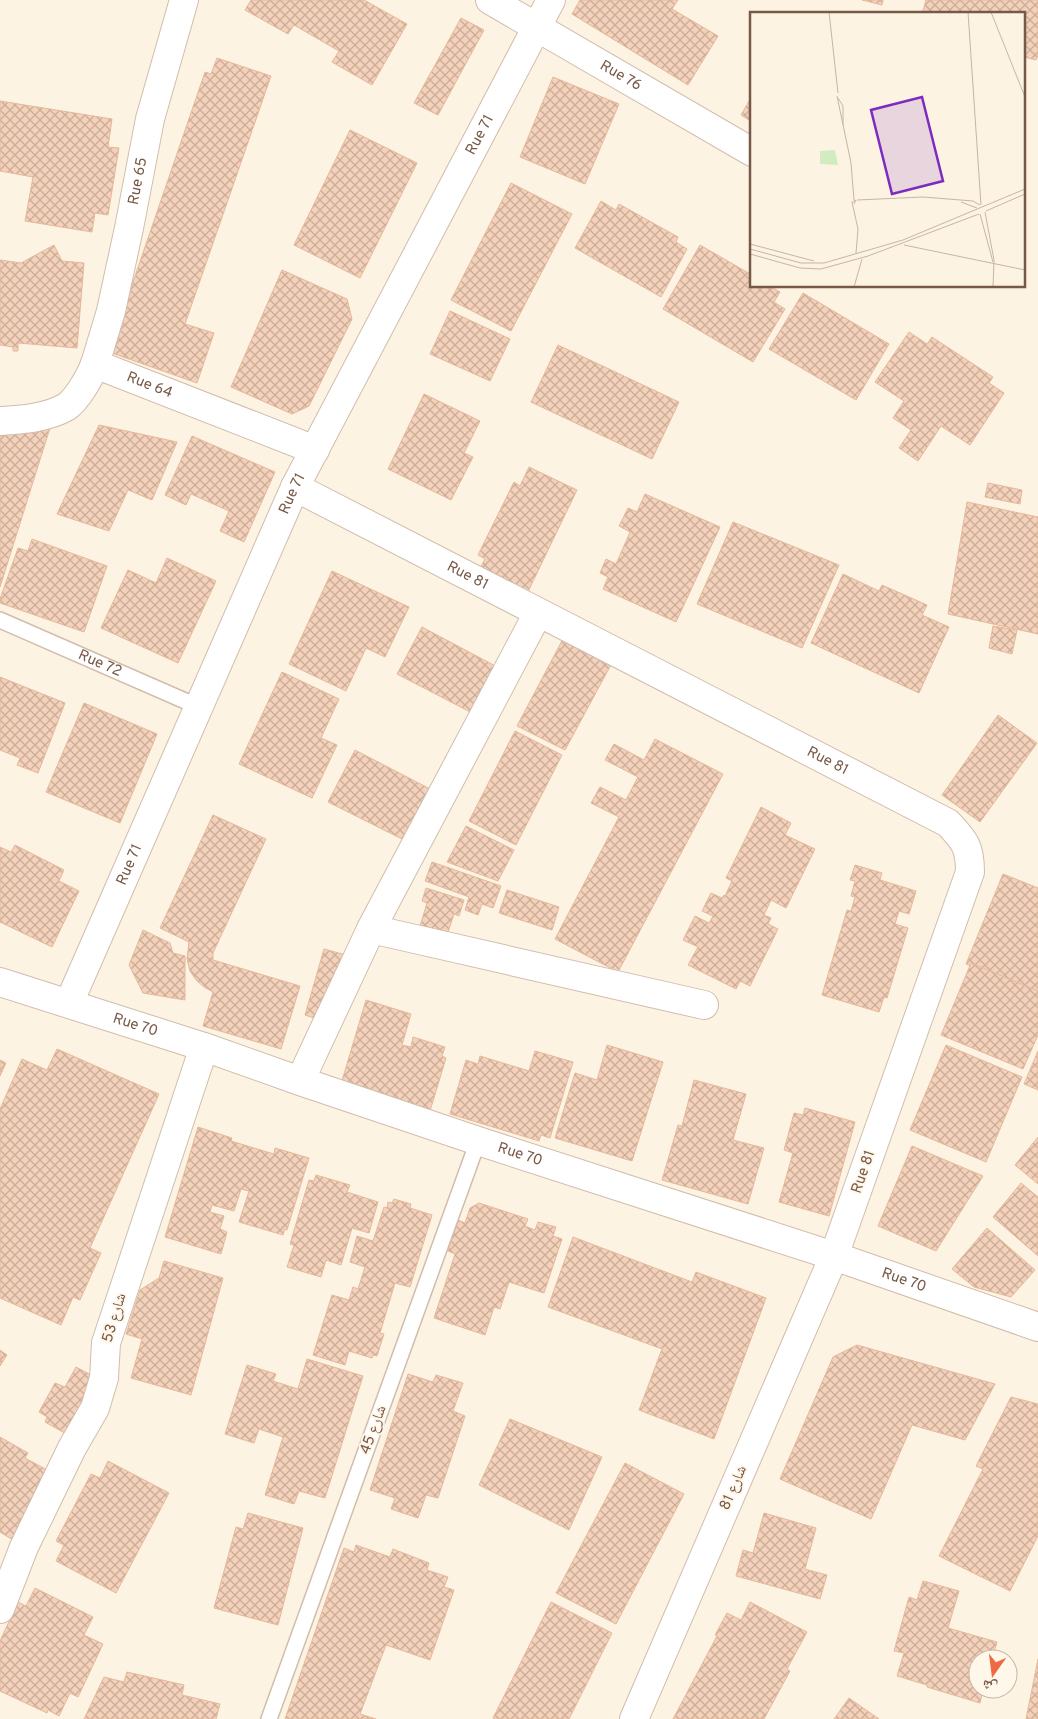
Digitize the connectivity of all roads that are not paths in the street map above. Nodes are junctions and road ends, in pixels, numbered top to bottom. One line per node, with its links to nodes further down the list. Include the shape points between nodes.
1 (184, 0): 6 (street, Rue 65, via 150,120 113,302)
2 (490, 0): 4 (street, Rue 76)
3 (552, 0): 4 (street, Rue 71)
4 (537, 27): 5 (street, Rue 76); 8 (street, Rue 71)
5 (750, 151)
6 (95, 364): 7 (street, via 88,381 67,406 46,415); 8 (street, Rue 64)
7 (0, 421)
8 (315, 450): 9 (street, Rue 71)
9 (295, 487): 10 (street, Rue 81); 12 (street, Rue 71)
10 (538, 613): 13 (street); 20 (street, Rue 81, via 948,823 965,843 970,855 970,872)
11 (0, 620): 12 (lane, Rue 72)
12 (199, 707): 15 (street, Rue 71)
13 (372, 929): 16 (street); 18 (street)
14 (0, 982): 15 (street, Rue 70)
15 (70, 1003): 17 (street, Rue 70)
16 (704, 1005)
17 (204, 1047): 18 (street, Rue 70); 22 (street, شارع 53, via 106,1343 104,1378 95,1408 24,1546)
18 (300, 1082): 19 (street, Rue 70)
19 (478, 1141): 20 (street, Rue 70); 23 (lane, شارع 45)
20 (834, 1256): 21 (street, Rue 70); 24 (street, شارع 81)
21 (1038, 1327)
22 (0, 1609)
23 (269, 1719)
24 (634, 1719)

